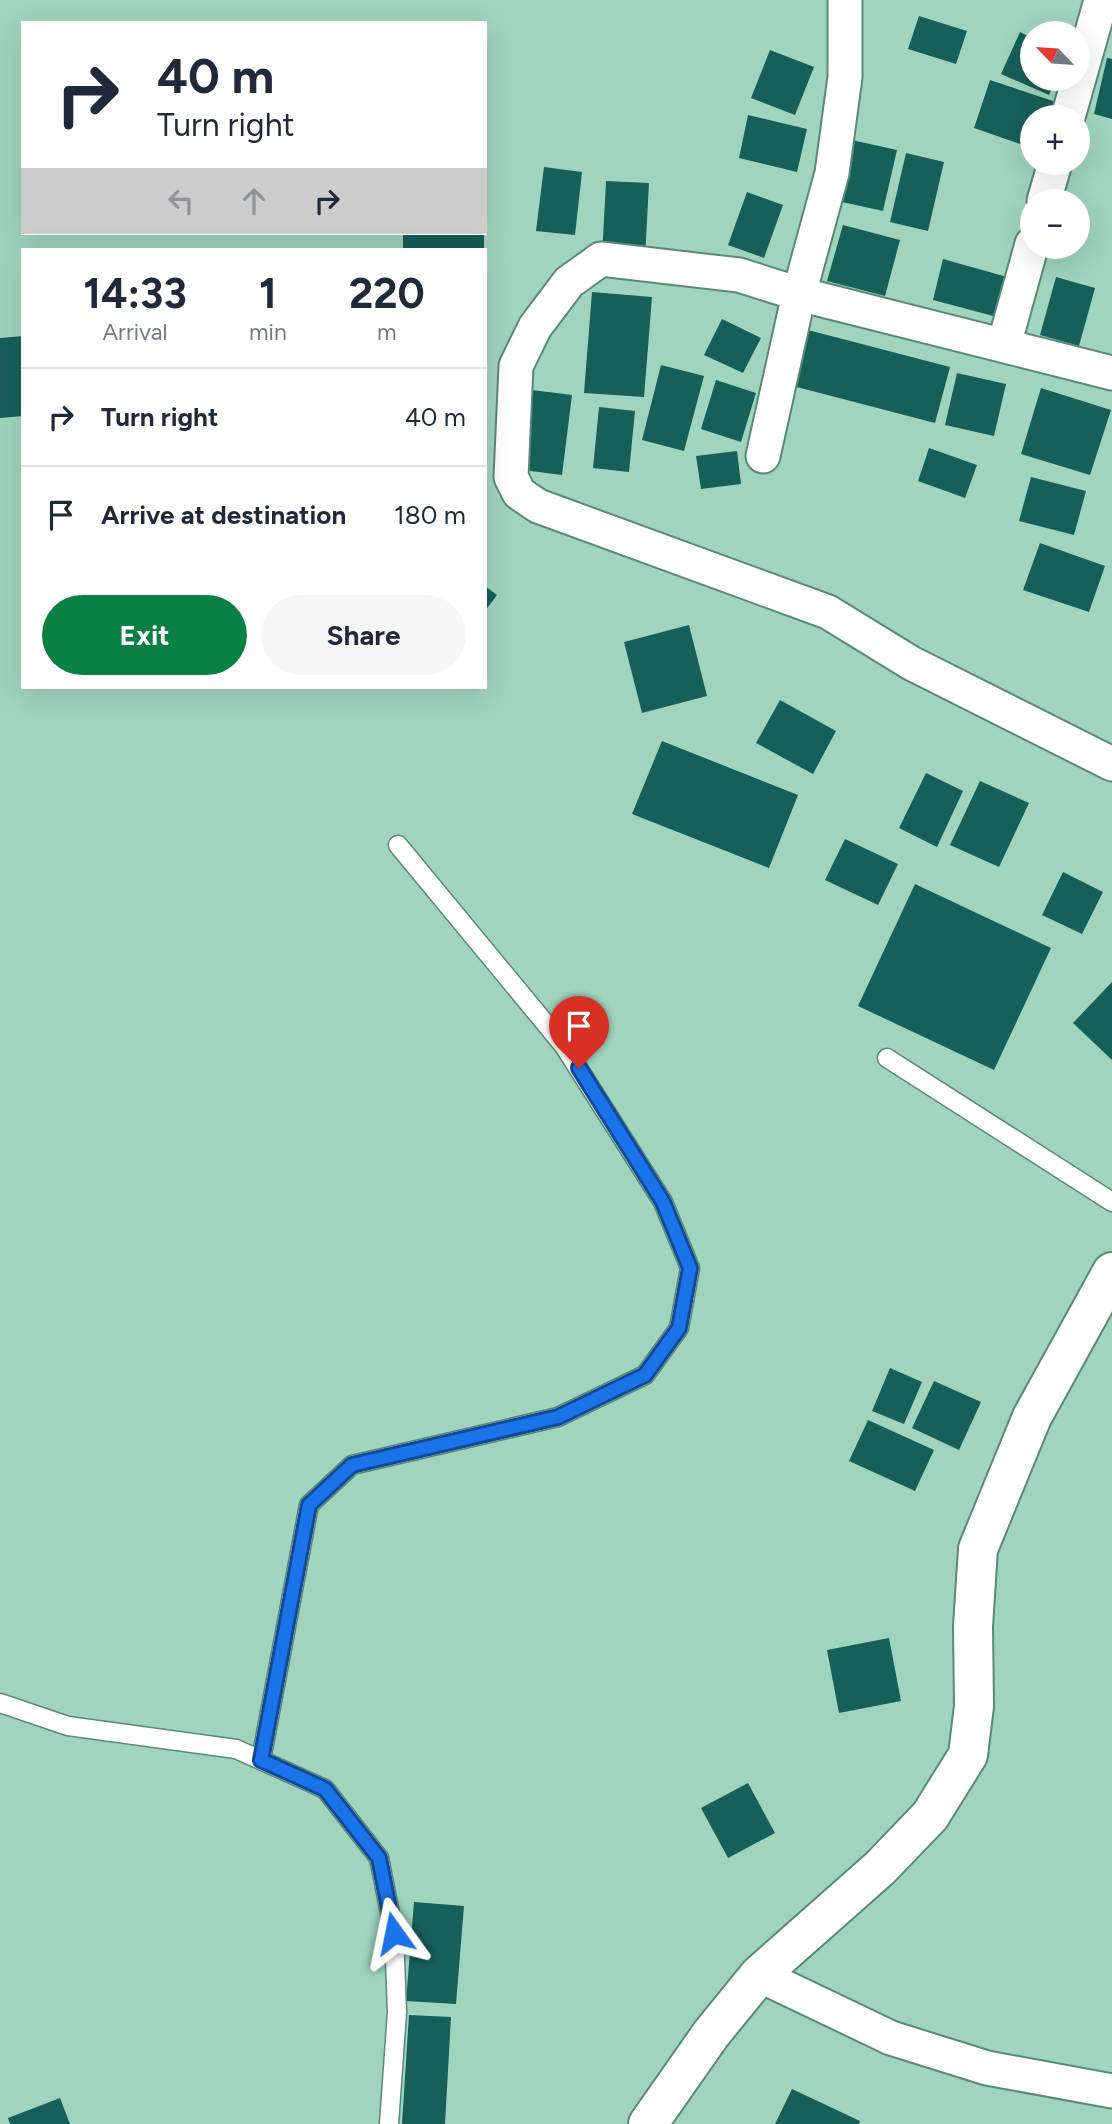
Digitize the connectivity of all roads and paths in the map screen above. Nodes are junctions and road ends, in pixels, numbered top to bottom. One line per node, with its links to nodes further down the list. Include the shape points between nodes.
1 (845, 2): 5 (street, via 845,77 832,173)
2 (1100, 4): 3 (street)
3 (1071, 105)
4 (1028, 259): 6 (street)
5 (799, 294): 6 (street); 8 (street); 9 (street, via 739,275 601,259 569,282 535,327 516,366 511,477 519,493 538,506 828,612 911,663)
6 (1004, 345): 7 (street)
7 (1112, 373)
8 (763, 456)
9 (1112, 764)
10 (398, 845): 15 (lane, via 565,1046 663,1202 690,1268 679,1328 645,1375 558,1417 352,1465 309,1505)
11 (887, 1058): 12 (lane)
12 (1112, 1202)
13 (1112, 1272): 16 (street, via 1032,1417 978,1549 974,1706 968,1755 922,1825)
14 (0, 1703): 15 (lane, via 68,1726 236,1749)
15 (261, 1760): 18 (lane, via 325,1789 379,1858 394,1933 397,1999)
16 (759, 1975): 17 (street, via 891,2038 987,2068); 19 (street)
17 (1112, 2091)
18 (389, 2124)
19 (648, 2124)

